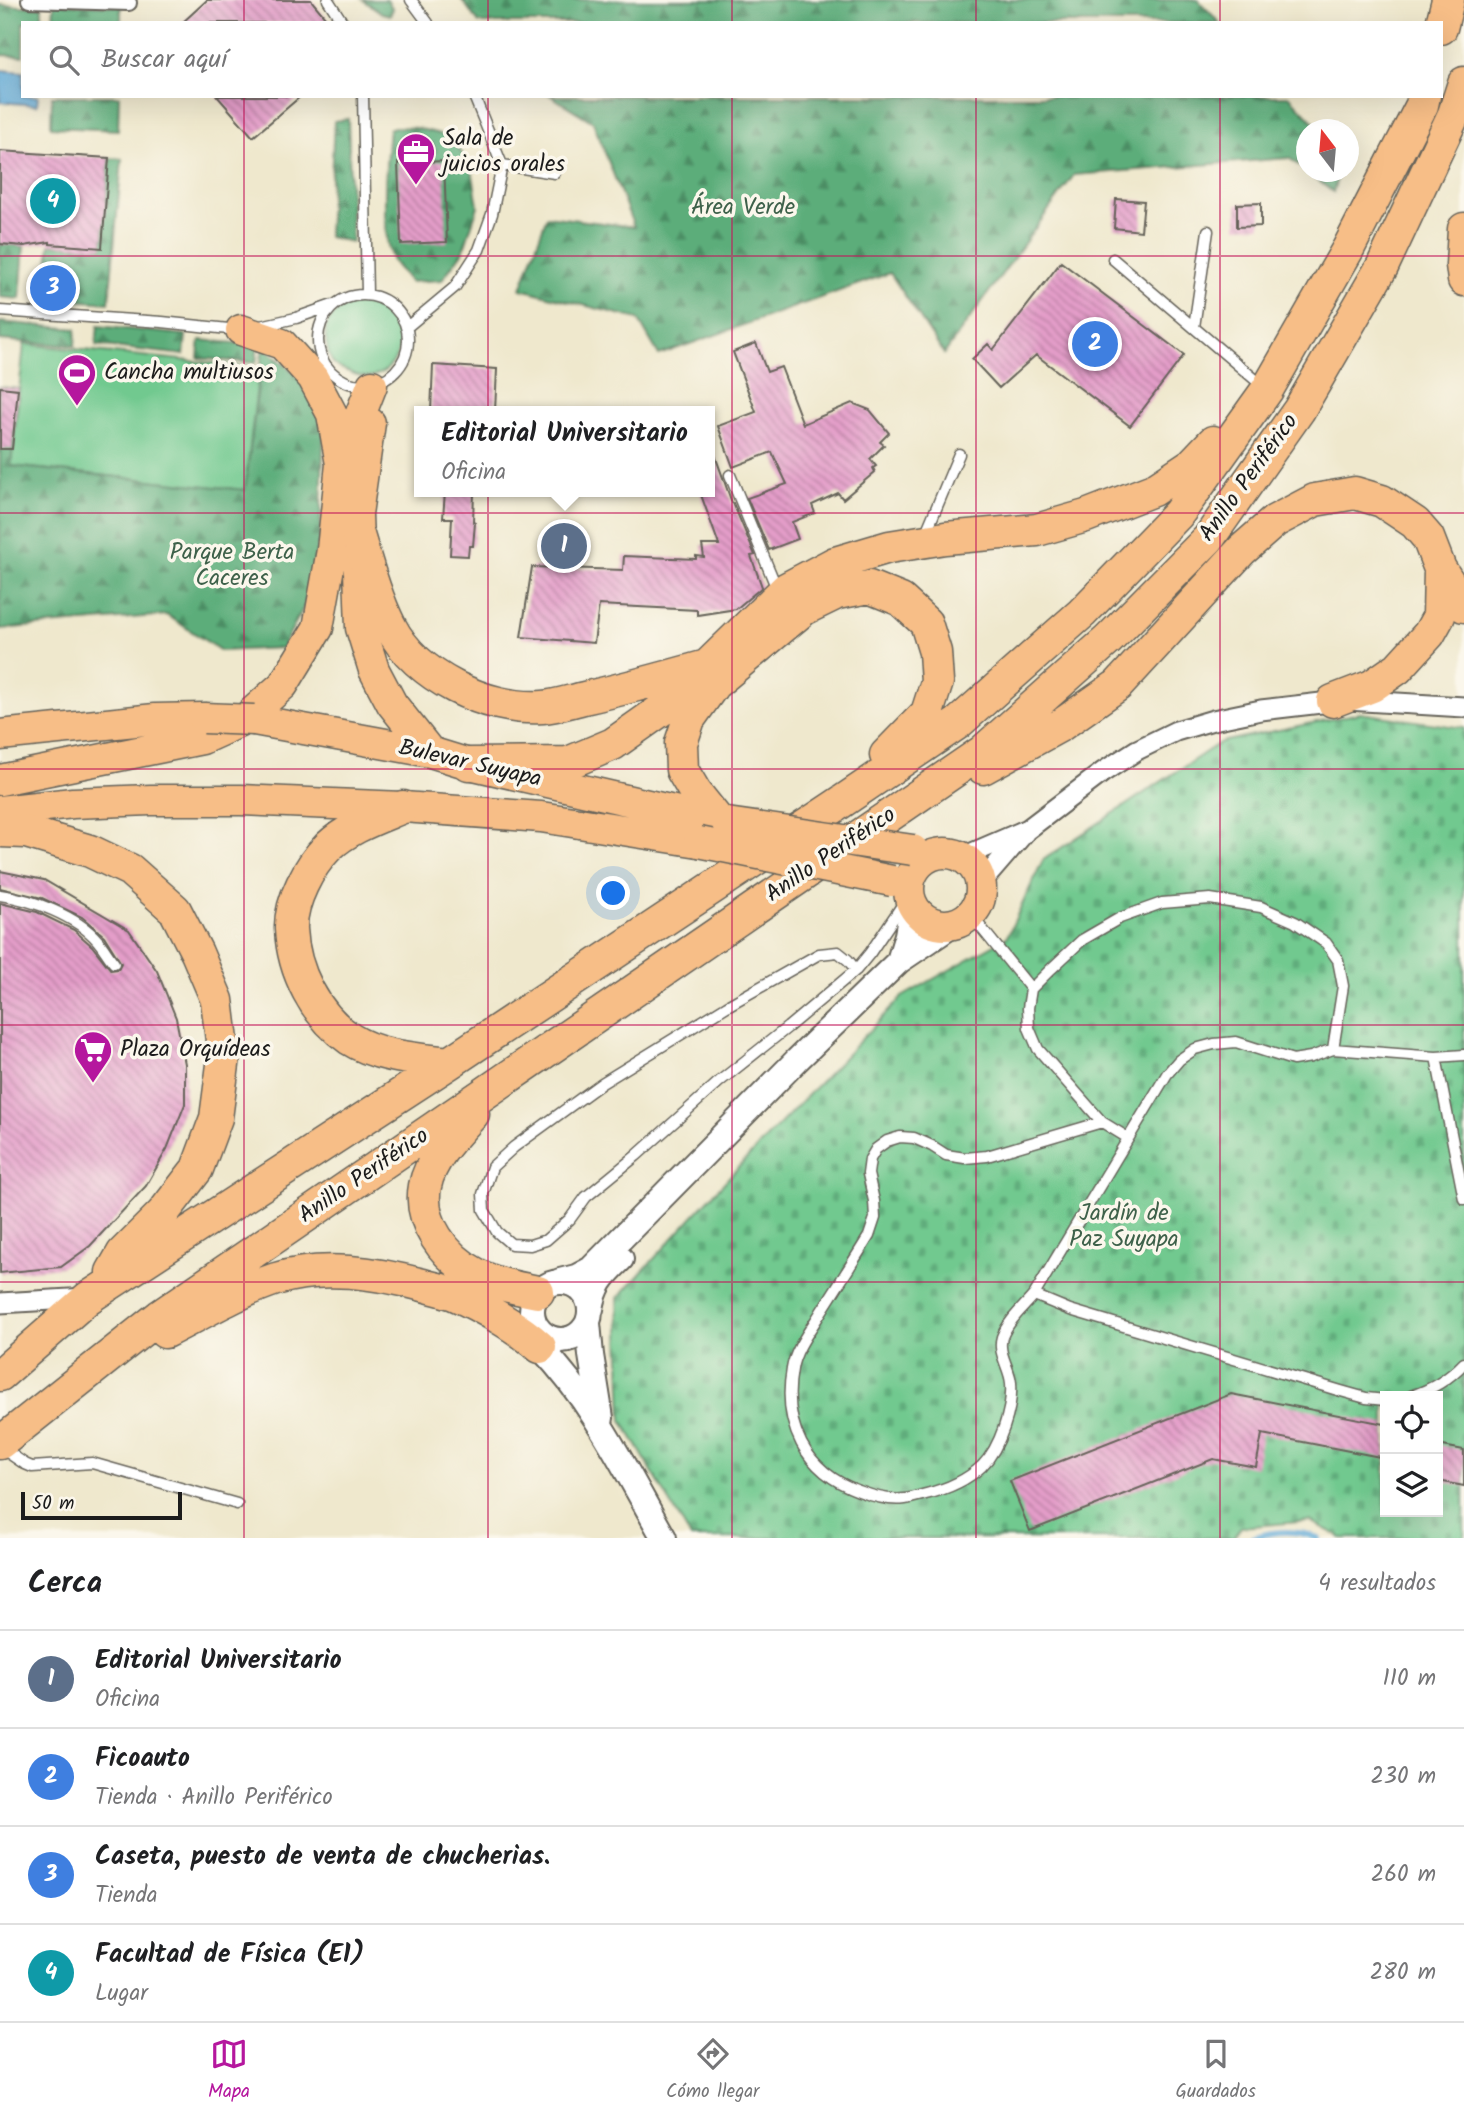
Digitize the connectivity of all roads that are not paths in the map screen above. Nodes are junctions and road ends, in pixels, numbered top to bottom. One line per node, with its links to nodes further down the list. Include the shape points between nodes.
1 (29, 0): 5 (street)
2 (328, 0): 6 (lane)
3 (411, 0): 7 (lane)
4 (1448, 0): 8 (highway)
5 (129, 3)
6 (342, 21)
7 (427, 21)
8 (1443, 21)
9 (1464, 83): 45 (highway, Anillo Periférico, via 1382,267 1299,410 1208,538 1108,640 982,752)
10 (363, 98): 19 (lane)
11 (475, 98): 13 (lane)
12 (1424, 98): 26 (highway, Anillo Periférico, via 1348,249)
13 (502, 165): 14 (lane); 22 (lane, via 479,250 455,287)
14 (555, 173)
15 (1464, 229): 18 (highway)
16 (1208, 231): 23 (lane)
17 (1112, 259): 23 (lane)
18 (1464, 280)
19 (367, 294): 20 (lane, via 349,296); 22 (lane, via 391,304)
20 (333, 305): 24 (lane); 25 (lane, via 317,336 318,353 326,368 355,385)
21 (0, 311): 24 (lane)
22 (407, 327): 25 (lane, via 405,357 397,370)
23 (1194, 327): 26 (lane)
24 (241, 330): 28 (main road, via 282,344 313,378 332,414)
25 (378, 382): 28 (main road); 30 (main road, via 357,514)
26 (1267, 390): 31 (highway, via 1192,464 1153,490 1037,530); 42 (highway, Anillo Periférico, via 1178,514 1082,613 958,723)
27 (959, 454): 31 (lane)
28 (341, 464): 41 (main road, via 318,628 283,685 265,702 244,720 192,743)
29 (730, 475): 33 (lane)
30 (358, 535): 35 (highway, via 390,626 406,650 416,662 455,687 488,700 542,707); 39 (main road, via 361,628 374,670 392,704)
31 (922, 542): 33 (highway, via 835,563)
32 (1440, 569): 34 (highway); 36 (highway, via 1439,615 1429,634 1398,668 1372,686); 45 (highway, via 1422,530 1382,501 1355,493 1315,500 1275,521 1242,550 1118,685 1061,725)
33 (779, 596): 35 (highway)
34 (1464, 606)
35 (708, 666): 40 (highway, via 664,708 613,744 568,763)
36 (1332, 701): 37 (street); 47 (street, via 1261,710 1176,731 1103,772)
37 (1464, 707)
38 (0, 735): 39 (main road, Bulevar Suyapa, bridge, via 204,718 254,720)
39 (430, 752): 40 (main road, Bulevar Suyapa)
40 (469, 764): 46 (main road, Bulevar Suyapa)
41 (0, 780)
42 (837, 805): 46 (highway, via 927,713 937,682 935,652 926,623 901,600 869,587 837,593 804,609 714,684 690,719 681,743 682,770); 62 (highway, Anillo Periférico)
43 (403, 807): 44 (main road, Bulevar Suyapa, via 151,800); 46 (main road, Bulevar Suyapa); 62 (highway, via 351,829 327,848 307,874 290,927 307,993 350,1039 380,1052)
44 (0, 811)
45 (891, 815): 63 (highway, Anillo Periférico)
46 (715, 829): 49 (main road, Bulevar Suyapa, bridge); 51 (main road, Bulevar Suyapa, bridge)
47 (1028, 829): 49 (street); 50 (street)
48 (0, 831): 68 (highway, via 26,832 90,851 130,870 175,910 217,1000 224,1057 216,1118 197,1170 123,1253)
49 (938, 854): 50 (main road, via 972,864); 51 (main road, via 918,865)
50 (981, 883): 53 (main road, via 978,905)
51 (906, 891): 53 (main road, via 919,916 929,922 940,926); 54 (street, via 908,935); 56 (lane)
52 (0, 895): 55 (lane, via 45,906 76,922 97,939)
53 (961, 920): 54 (street); 57 (lane)
54 (899, 961): 61 (street)
55 (114, 963)
56 (856, 970): 56 (lane, via 586,1197 546,1240 511,1244 497,1232 484,1210 483,1194 492,1167 514,1147 602,1083 819,954 838,952)
57 (1031, 989): 58 (lane, via 1082,940 1141,910 1162,903 1210,900 1261,907 1296,922 1326,943 1338,960 1343,986); 64 (lane, via 1029,1028 1038,1049)
58 (1333, 1049): 60 (lane); 65 (lane, via 1293,1060 1236,1042 1195,1049 1167,1074)
59 (1464, 1055): 60 (lane)
60 (1436, 1057): 66 (lane)
61 (797, 1060): 67 (street, via 591,1269); 71 (street, via 794,1079 601,1278)
62 (449, 1063): 68 (highway, Anillo Periférico)
63 (499, 1083): 67 (highway, via 440,1152 425,1184 428,1222 453,1258 475,1274 505,1285); 75 (highway, Anillo Periférico, via 160,1316)
64 (1102, 1122): 65 (lane); 69 (lane, via 987,1156 946,1155 914,1138 900,1137 876,1149 869,1166 875,1218 869,1236 792,1367 794,1425 804,1450 841,1485 872,1495 903,1499 960,1484 983,1465 1000,1439 1011,1382 1001,1339)
65 (1128, 1138): 69 (lane)
66 (1464, 1199)
67 (549, 1287): 71 (street, via 571,1283 581,1289); 72 (street, via 533,1301 531,1311)
68 (95, 1293): 70 (street); 76 (highway, Anillo Periférico)
69 (1034, 1295): 78 (lane, via 1070,1310)
70 (0, 1303)
71 (589, 1316): 72 (street, via 581,1333 570,1339 547,1337); 73 (street)
72 (544, 1346): 73 (street, via 564,1367 575,1367); 75 (highway, via 453,1293 393,1277 338,1271 277,1279 244,1292); 79 (street)
73 (591, 1355): 79 (street)
74 (1464, 1363): 77 (lane)
75 (92, 1369): 80 (highway, Anillo Periférico)
76 (0, 1375)
77 (1428, 1391)
78 (1380, 1399)
79 (605, 1433): 82 (street)
80 (0, 1444): 81 (lane, via 32,1466 92,1463)
81 (237, 1504)
82 (664, 1538)

